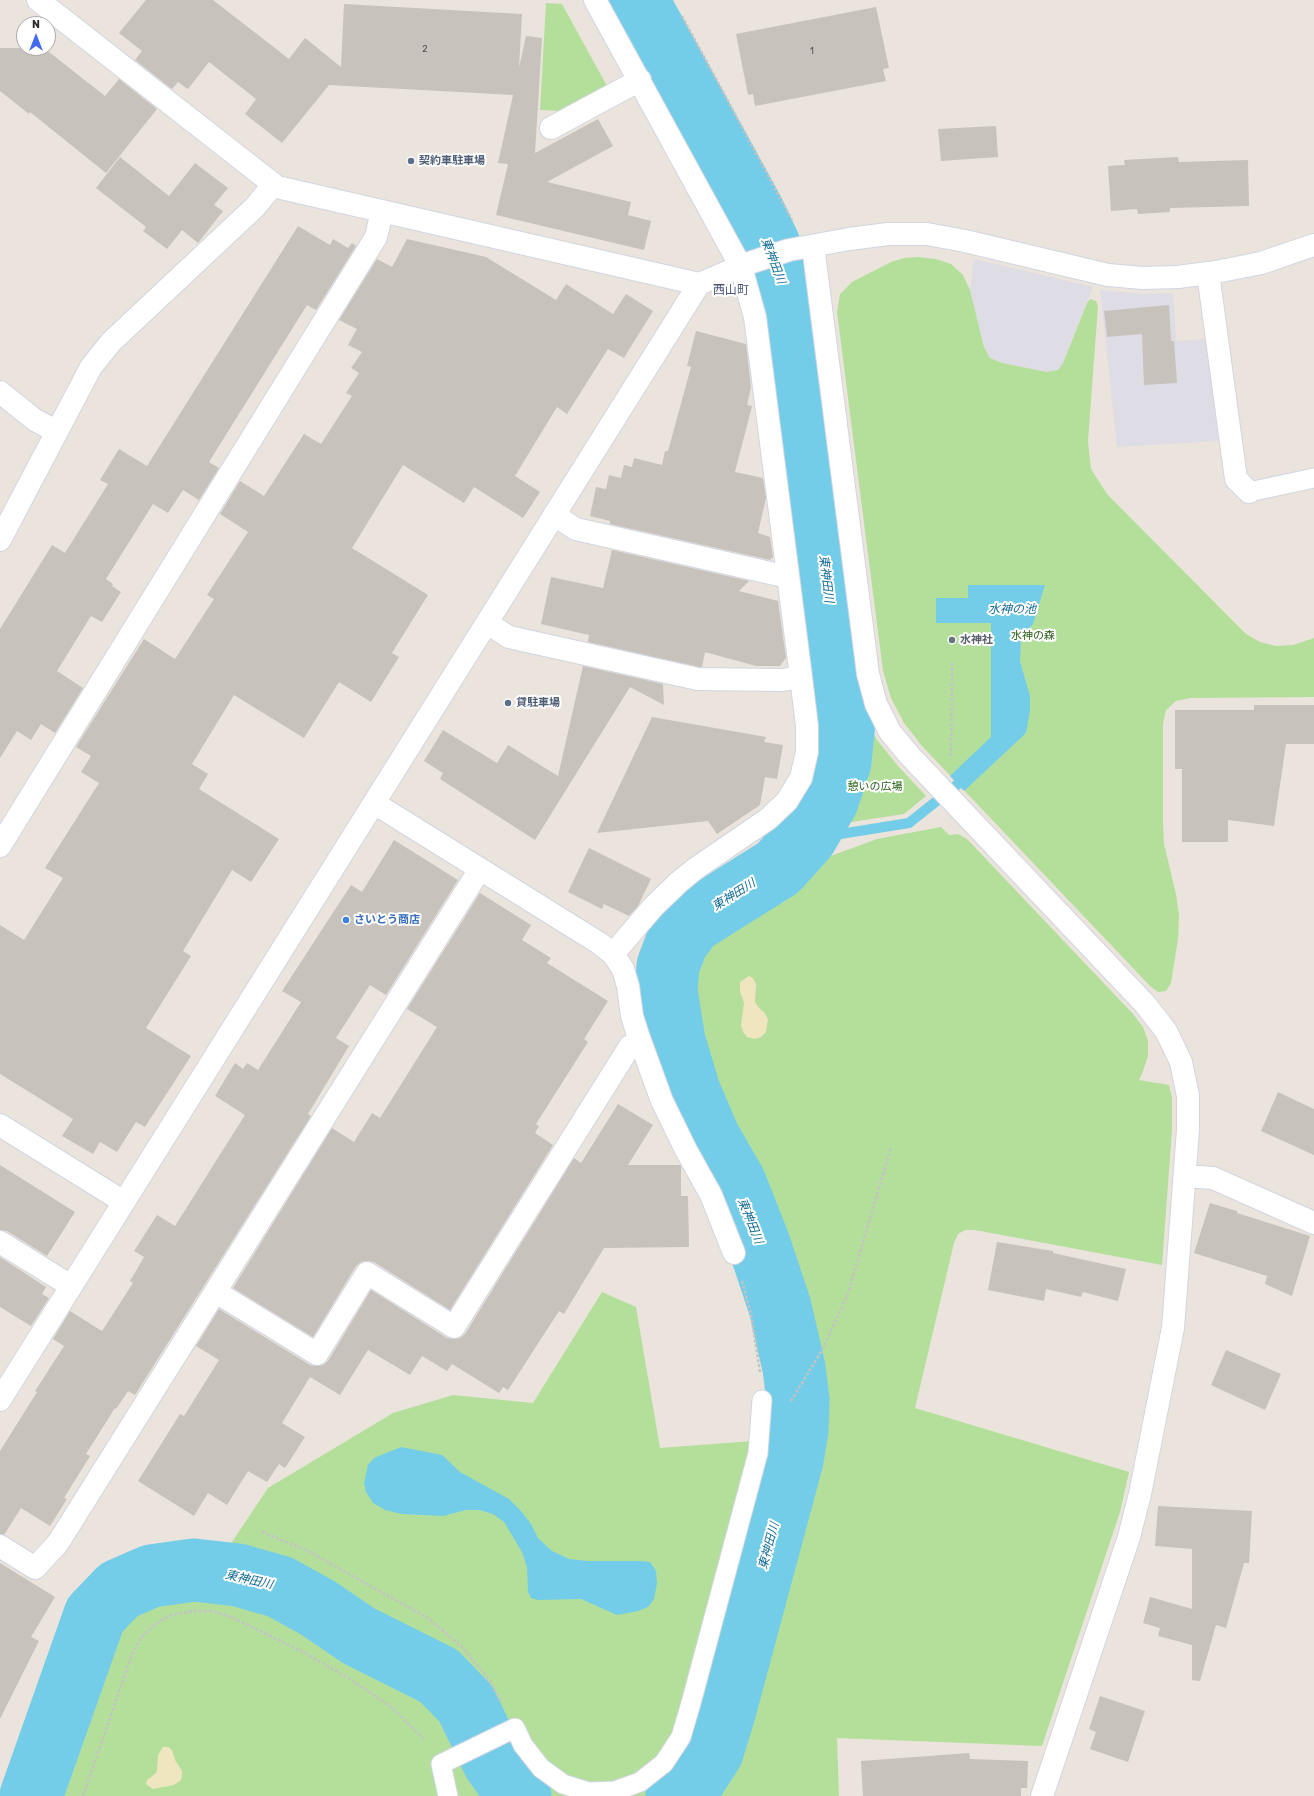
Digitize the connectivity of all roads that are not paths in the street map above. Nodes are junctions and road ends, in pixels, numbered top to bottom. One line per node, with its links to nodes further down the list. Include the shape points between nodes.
1 (38, 0): 5 (street)
2 (596, 0): 3 (street)
3 (640, 80): 4 (street); 9 (street)
4 (551, 128)
5 (273, 185): 6 (street); 13 (street, via 256,207 111,342 91,367)
6 (382, 211): 11 (street); 22 (street, via 376,236)
7 (1314, 245): 10 (street, via 1260,263)
8 (813, 246): 9 (street, via 790,250); 10 (street, via 888,234 927,234 1108,275 1143,278); 27 (street, via 868,674 876,704 890,732 1145,1004 1166,1031 1181,1062 1188,1096)
9 (743, 266): 11 (street); 18 (street, via 755,318)
10 (1208, 273): 15 (street, via 1236,479)
11 (699, 284): 16 (street)
12 (0, 392): 13 (street, via 35,420)
13 (56, 431): 17 (street)
14 (1314, 478): 15 (lane)
15 (1249, 492)
16 (554, 515): 18 (street, via 576,529); 19 (street)
17 (0, 540)
18 (788, 577): 20 (street)
19 (487, 623): 20 (street, via 509,637 698,679 783,680); 21 (street)
20 (801, 677): 24 (street, via 807,726 807,752 800,778 787,801 768,819 679,882 654,906)
21 (374, 803): 23 (street); 28 (street)
22 (0, 846)
23 (480, 869): 24 (street); 33 (street)
24 (613, 954): 25 (street, via 623,969)
25 (640, 1043): 31 (street, via 662,1101 711,1195); 33 (street, via 630,1046 454,1327 368,1273 316,1354)
26 (0, 1125): 28 (street)
27 (1185, 1176): 29 (street, via 1213,1178); 38 (street, via 1173,1328 1136,1516)
28 (124, 1202): 32 (street)
29 (1314, 1223)
30 (0, 1242): 32 (street)
31 (734, 1253)
32 (71, 1286): 34 (street)
33 (216, 1292): 36 (street, via 58,1543 35,1568)
34 (0, 1400)
35 (762, 1400): 37 (lane, via 758,1453 694,1696 681,1737 664,1763 640,1782 616,1791 589,1792 563,1784 540,1768 511,1729 440,1764)
36 (0, 1546)
37 (448, 1796)
38 (1042, 1796)

